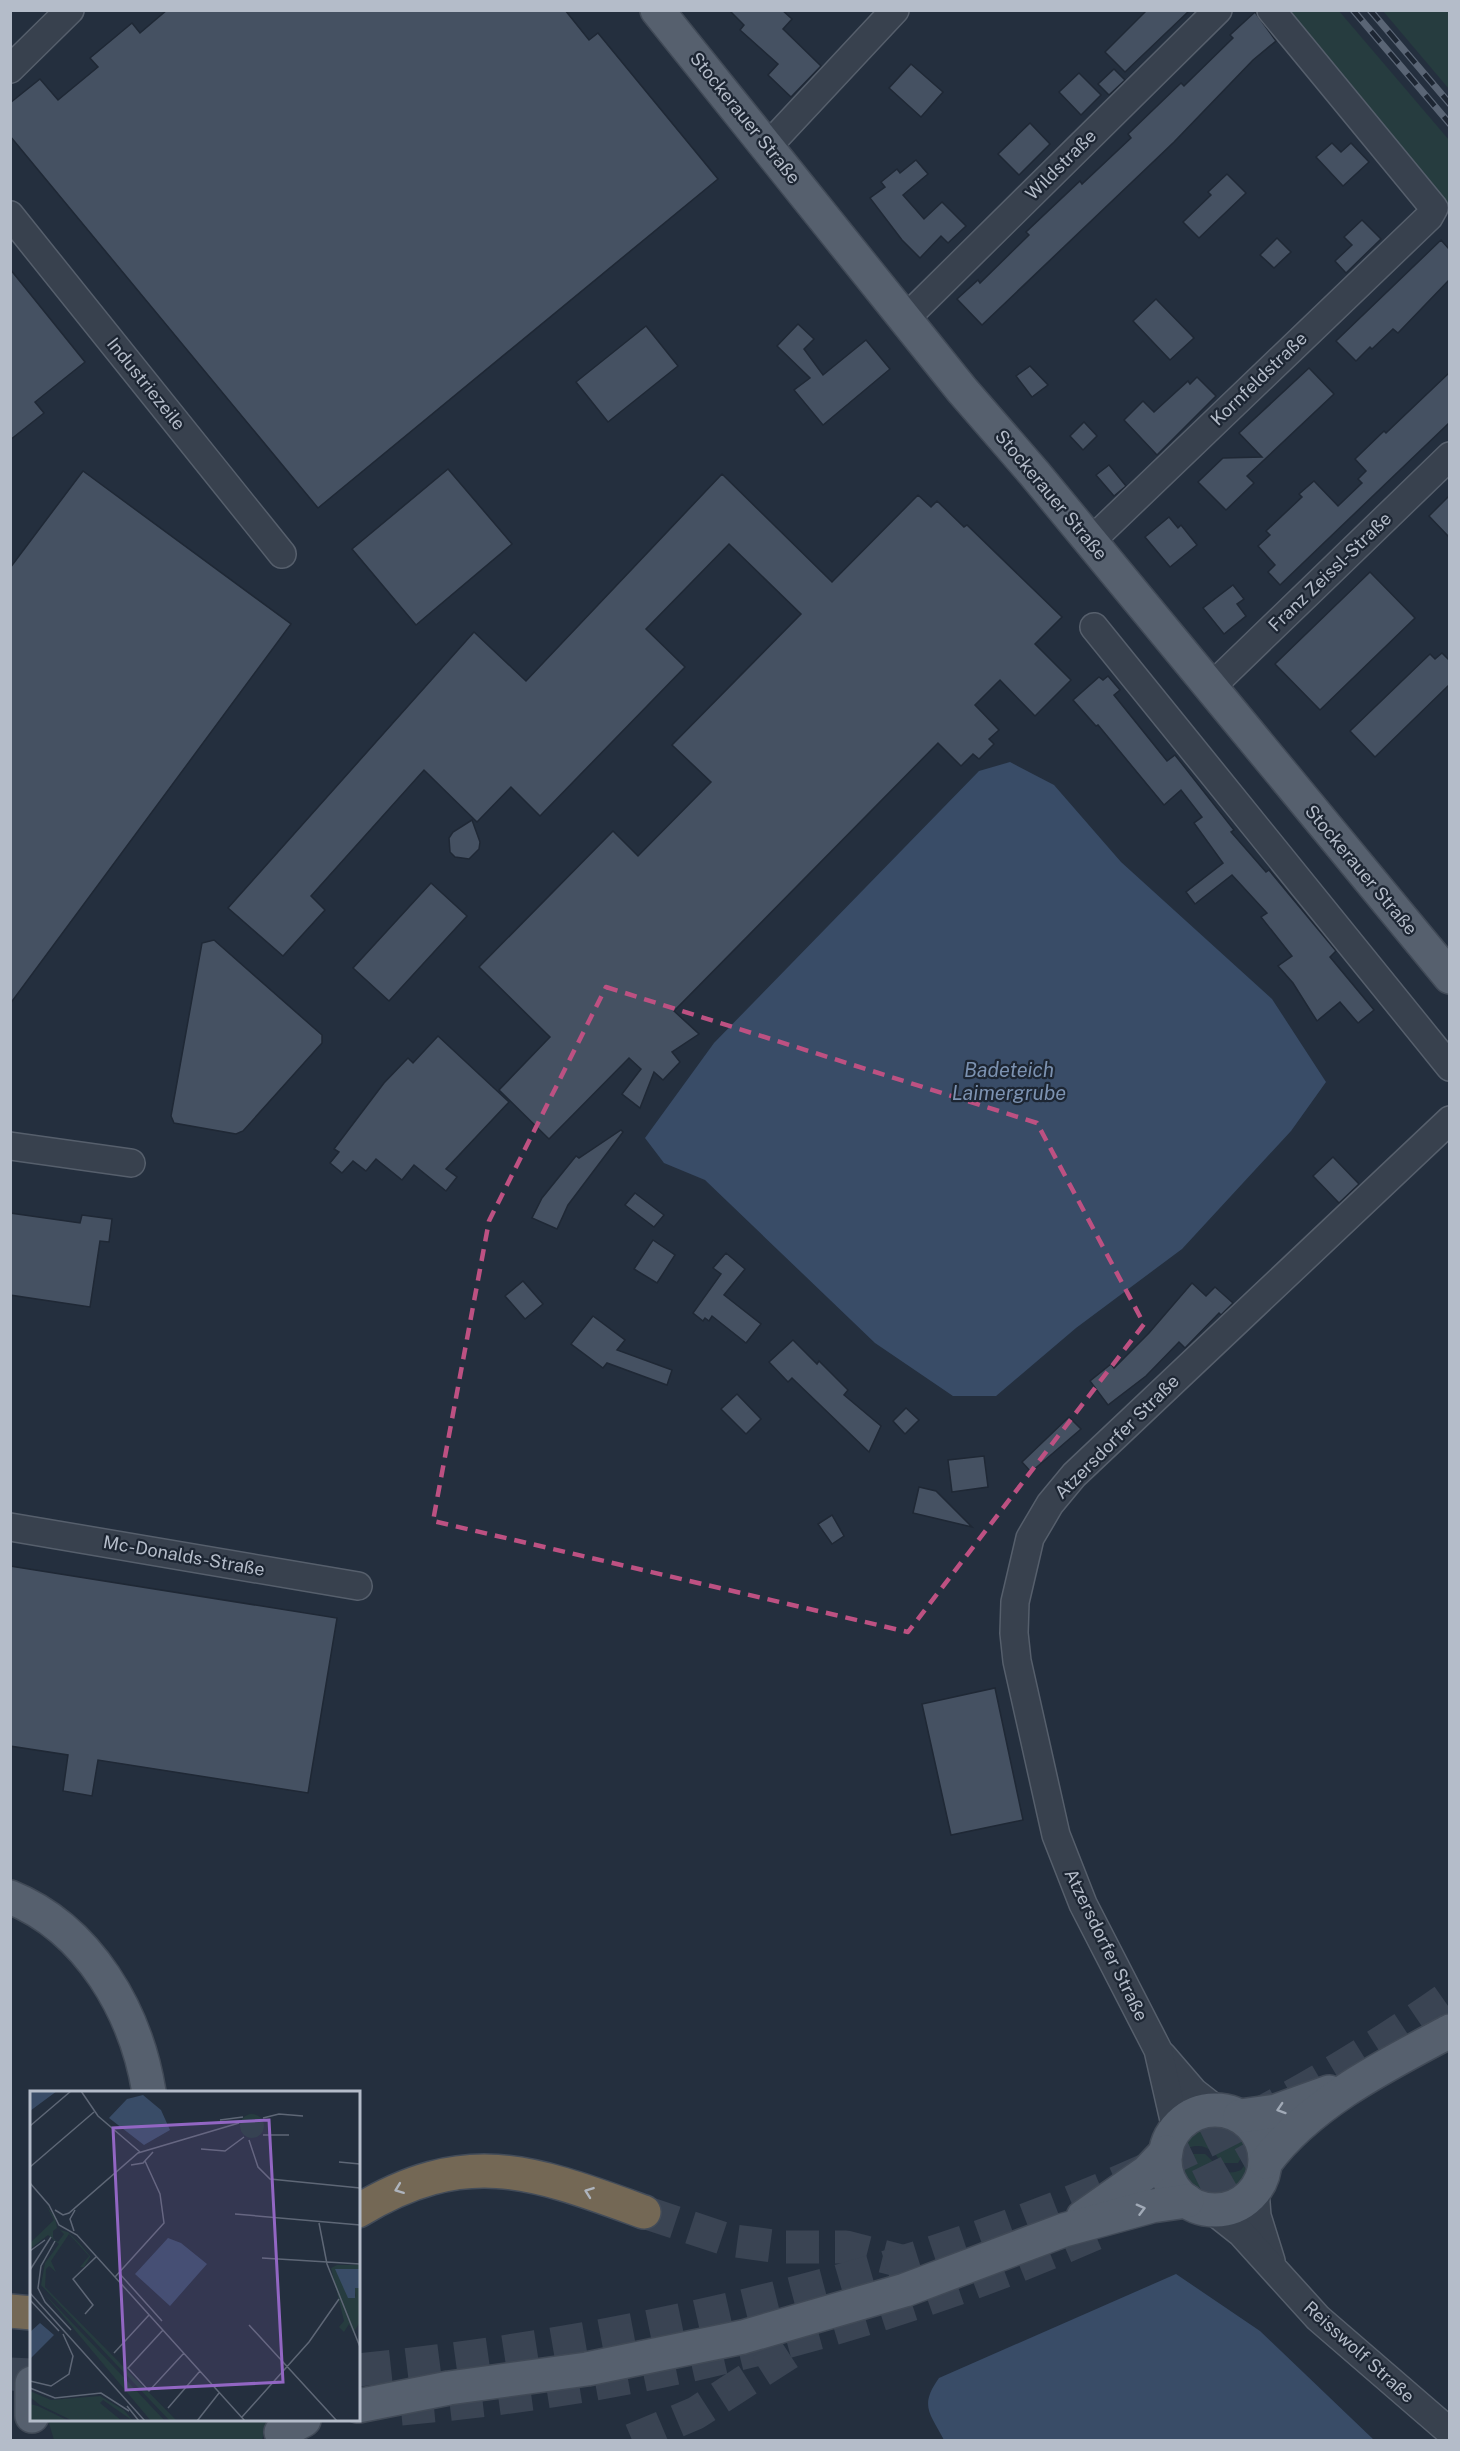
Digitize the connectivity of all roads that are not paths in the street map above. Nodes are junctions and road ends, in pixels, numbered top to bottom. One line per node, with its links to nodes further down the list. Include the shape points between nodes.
1 (70, 10): 6 (street)
2 (657, 10): 7 (main road, Stockerauer Straße)
3 (895, 10): 7 (street)
4 (1218, 10): 9 (street, Wildstraße)
5 (1271, 10): 11 (street, Kornfeldstraße, via 1434,208)
6 (10, 69)
7 (768, 146): 9 (main road, Stockerauer Straße)
8 (10, 215): 12 (street, Industriezeile)
9 (905, 319): 11 (main road, Stockerauer Straße)
10 (1449, 456): 14 (street, Franz Zeissl-Straße)
11 (1090, 542): 14 (main road, Stockerauer Straße)
12 (282, 554)
13 (1094, 627): 16 (street)
14 (1210, 688): 15 (main road, Stockerauer Straße)
15 (1449, 977)
16 (1449, 1067)
17 (1449, 1120): 24 (street, Atzersdorfer Straße, via 1074,1475 1050,1504 1030,1538 1015,1602 1014,1633 1049,1811 1083,1904)
18 (10, 1146): 19 (street)
19 (132, 1163)
20 (10, 1527): 21 (street, Mc-Donalds-Straße)
21 (358, 1586)
22 (10, 1897): 26 (main road, via 73,1939 96,1964 129,2019)
23 (1449, 2031): 25 (main road)
24 (1158, 2050): 27 (street, Atzersdorfer Straße, via 1194,2092); 28 (street, Atzersdorfer Straße)
25 (1356, 2082): 27 (main road, one-way to 27, via 1276,2111); 29 (main road, via 1290,2134)
26 (149, 2091)
27 (1228, 2113): 28 (main road, via 1194,2114); 29 (main road, via 1259,2135)
28 (1171, 2140): 30 (main road, via 1169,2180); 33 (main road, via 1140,2177)
29 (1260, 2176): 30 (main road, via 1236,2205); 34 (street, Reisswolf Straße, via 1257,2216)
30 (1200, 2205): 33 (main road, one-way to 30, via 1152,2206); 34 (street, Reisswolf Straße, via 1241,2233)
31 (360, 2210): 32 (highway, one-way to 31, via 565,2183 532,2174 490,2170 421,2181)
32 (644, 2212)
33 (1064, 2230): 38 (main road, via 905,2289 743,2337 587,2369)
34 (1273, 2268): 41 (street, Reisswolf Straße, via 1318,2318)
35 (10, 2311): 36 (highway)
36 (30, 2313)
37 (360, 2383): 38 (main road)
38 (449, 2388): 39 (main road)
39 (360, 2406)
40 (33, 2421): 42 (main road)
41 (1449, 2432)
42 (38, 2440)

